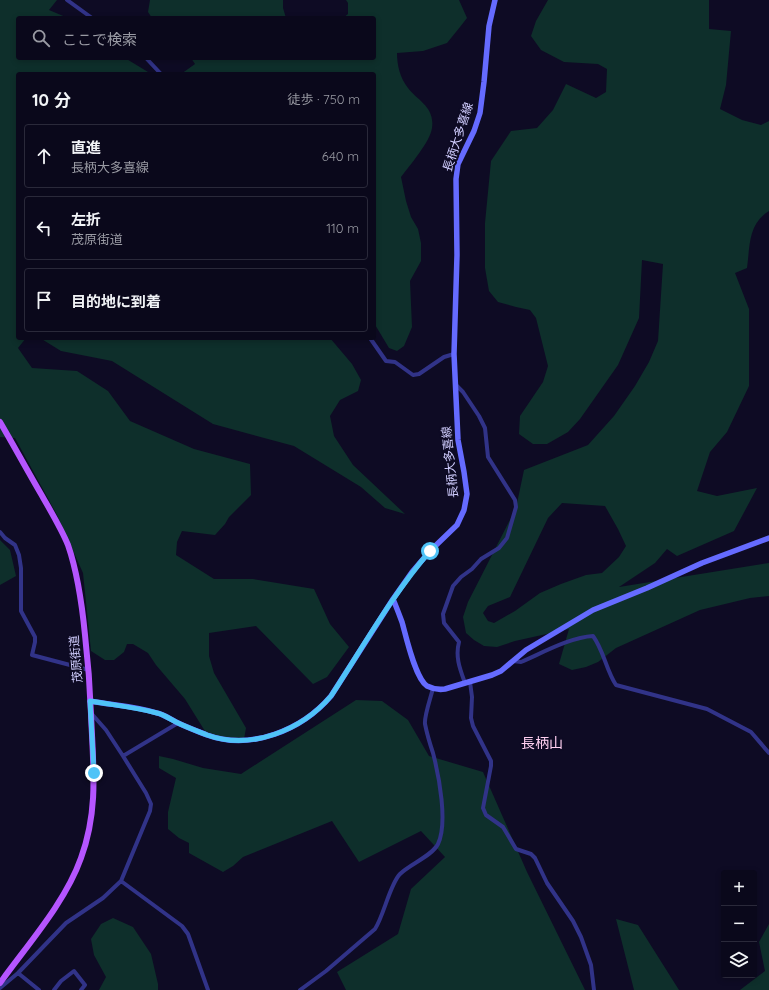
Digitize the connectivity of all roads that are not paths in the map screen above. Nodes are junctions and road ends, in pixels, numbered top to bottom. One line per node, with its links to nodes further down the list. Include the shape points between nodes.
1 (67, 0): 3 (street)
2 (495, 0): 7 (main road, 長柄大多喜線, via 489,26 480,114 458,164 456,178)
3 (89, 16)
4 (148, 60): 5 (street)
5 (159, 72)
6 (371, 340): 7 (street, via 386,361 395,362 413,375)
7 (454, 354): 8 (main road, 長柄大多喜線)
8 (456, 385): 12 (main road, 長柄大多喜線, via 458,440 466,494 464,510 457,525 421,561); 15 (street, via 485,428 488,457 515,500 516,507 507,538 499,548 481,559 453,586 443,614 444,623 459,642 456,650 457,659)
9 (0, 422): 14 (main road, 茂原街道, via 67,544 76,572 82,606)
10 (0, 532): 14 (street, via 15,545 18,555 21,568 21,611 35,637 32,655)
11 (769, 538): 13 (main road, via 702,563 593,610)
12 (393, 598): 16 (main road, via 421,679); 19 (main road, 長柄大多喜線, via 331,696 322,707 298,724 262,738 243,740 207,735)
13 (512, 661): 15 (main road, via 501,671); 20 (street, via 521,662 585,636 593,636 600,644 616,685 707,708 751,732)
14 (88, 670): 17 (main road, 茂原街道)
15 (468, 683): 16 (main road, via 445,689); 31 (street, via 472,697 473,726 491,761 483,808 486,815 504,827 516,849 535,858 547,883 582,937 591,965)
16 (433, 688): 30 (street, via 425,722 442,803 441,834 438,844 400,874 375,929)
17 (90, 701): 18 (main road, 茂原街道); 19 (main road, 長柄大多喜線, via 158,713)
18 (91, 713): 21 (street); 24 (main road, 茂原街道, via 94,797 90,827 81,859 58,904)
19 (178, 723): 21 (street)
20 (769, 753)
21 (123, 756): 22 (street, via 151,804)
22 (120, 881): 23 (street, via 102,898 66,923); 29 (street, via 182,926 188,934)
23 (18, 973): 25 (street); 26 (street)
24 (0, 983)
25 (0, 988)
26 (39, 990)
27 (54, 990): 28 (street, via 74,971 85,985)
28 (81, 990)
29 (208, 990)
30 (300, 990)
31 (594, 990)

